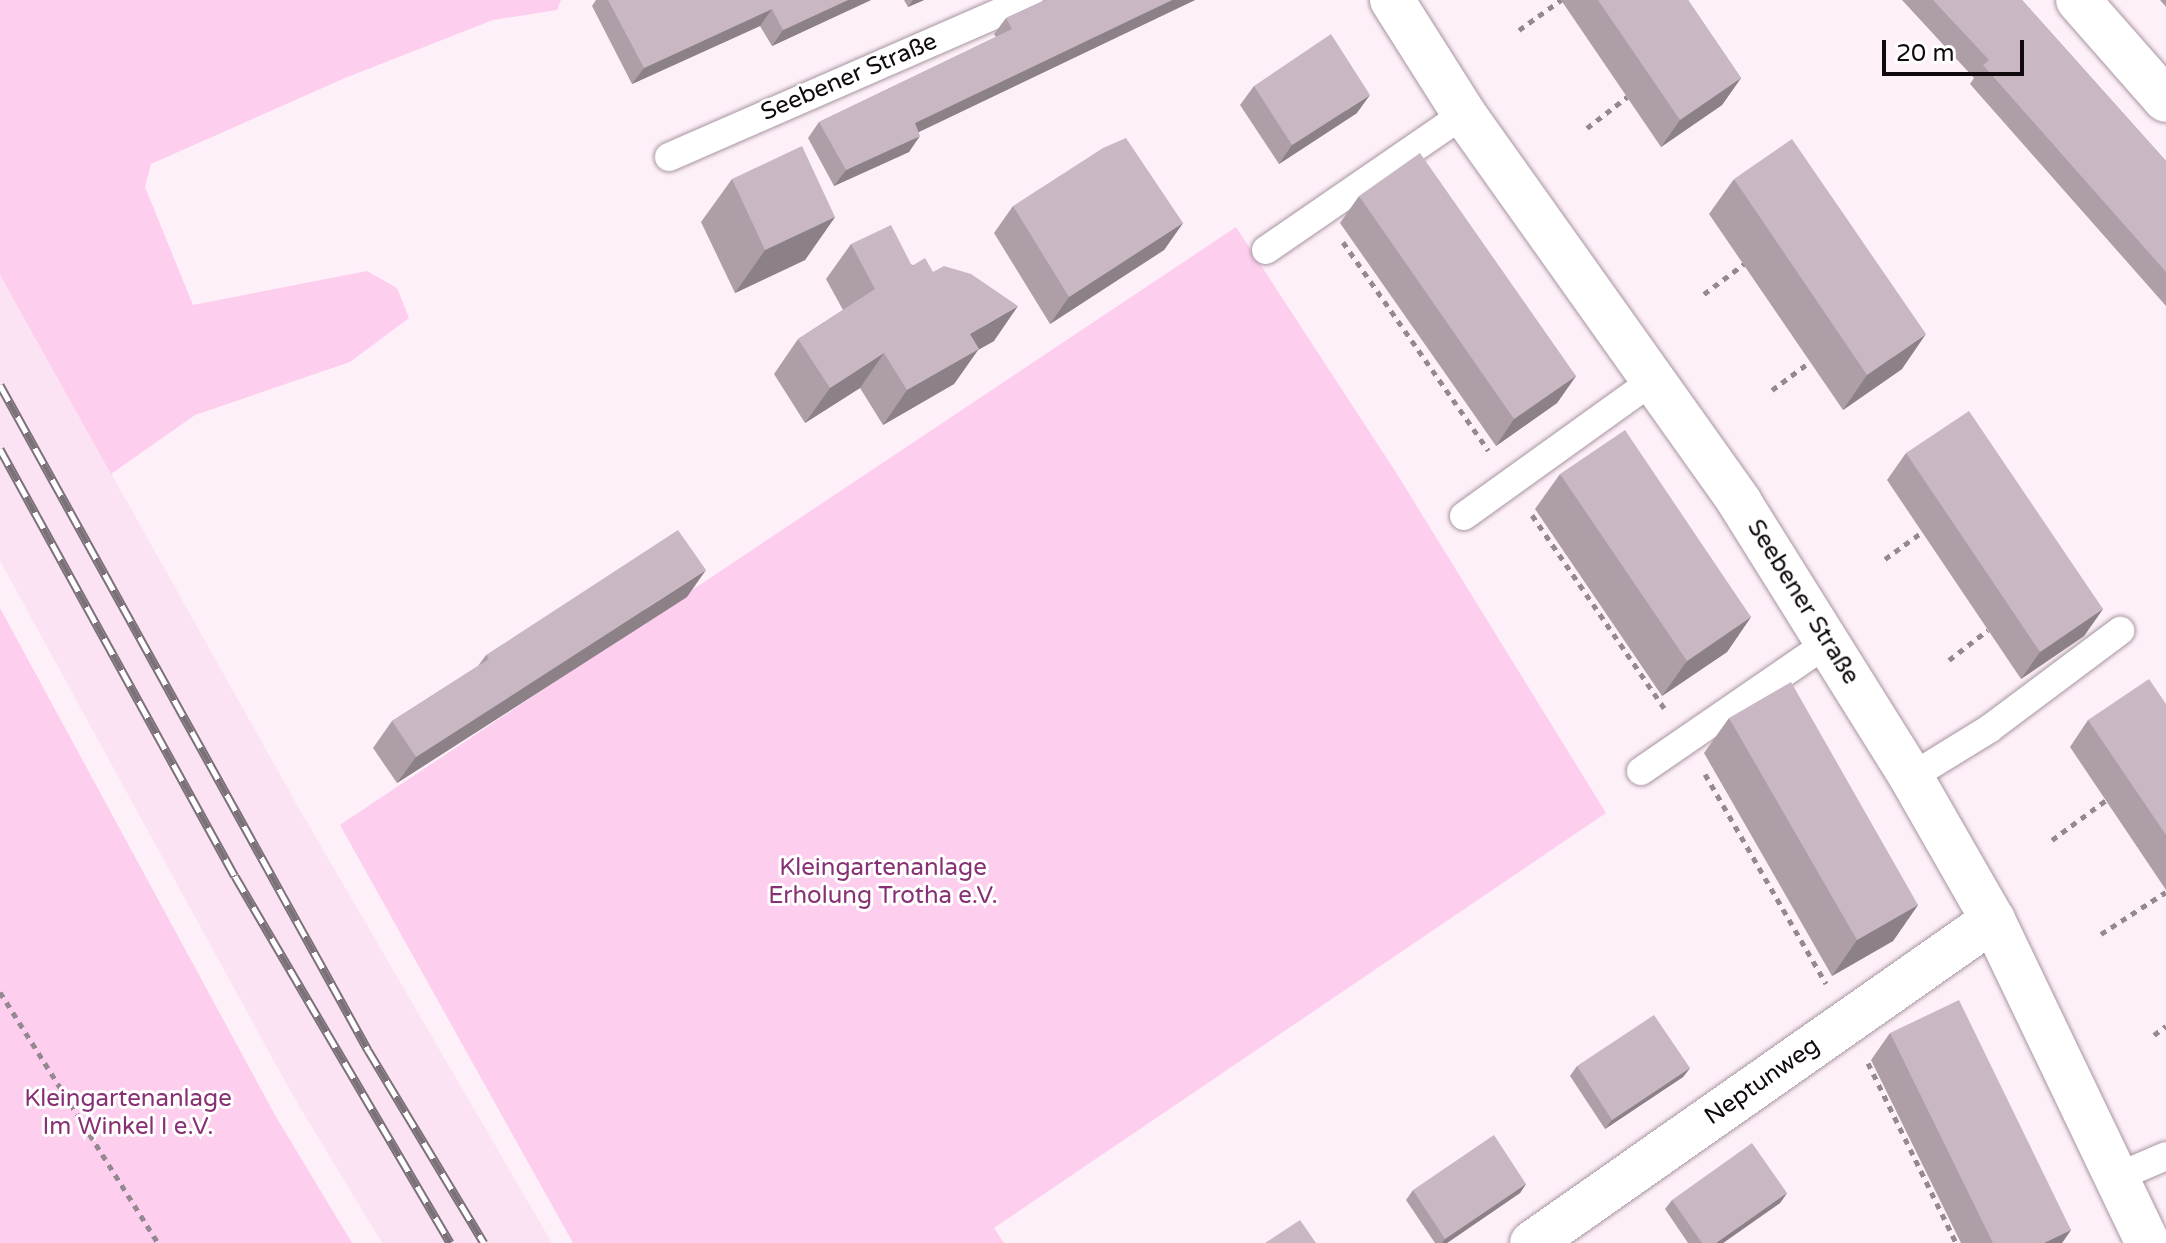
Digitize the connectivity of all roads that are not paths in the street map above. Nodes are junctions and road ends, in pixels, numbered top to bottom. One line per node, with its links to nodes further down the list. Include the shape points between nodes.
1 (1029, 0): 6 (lane, Seebener Straße)
2 (1392, 0): 5 (street, Seebener Straße)
3 (2078, 0): 4 (street)
4 (2166, 100)
5 (1464, 114): 7 (lane); 8 (street, Seebener Straße)
6 (669, 157)
7 (1266, 250)
8 (1653, 380): 9 (lane); 11 (street, Seebener Straße)
9 (1464, 516)
10 (2120, 631): 13 (lane, via 1989,729)
11 (1829, 642): 12 (lane); 13 (street, Seebener Straße)
12 (1641, 771)
13 (1911, 777): 14 (street, Seebener Straße)
14 (1993, 920): 16 (street, Seebener Straße); 17 (street, Neptunweg)
15 (2166, 1156): 16 (lane)
16 (2117, 1177): 18 (street, Seebener Straße)
17 (1532, 1243)
18 (2148, 1243)

